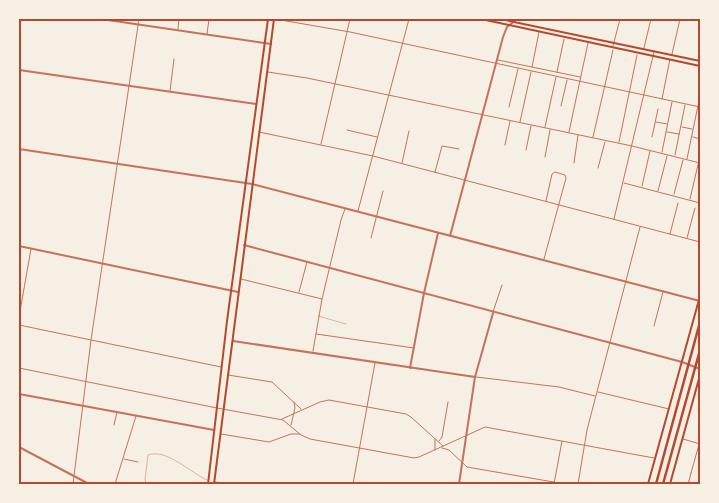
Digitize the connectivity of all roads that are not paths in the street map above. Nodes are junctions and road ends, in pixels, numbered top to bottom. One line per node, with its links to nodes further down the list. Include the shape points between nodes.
1 (101, 19): 16 (street)
2 (139, 19): 16 (street)
3 (179, 19): 18 (street)
4 (209, 19): 21 (street)
5 (268, 19): 25 (main road)
6 (274, 19): 20 (street); 26 (main road)
7 (350, 19): 20 (street)
8 (409, 19): 27 (street)
9 (482, 19): 17 (main road)
10 (500, 19): 15 (main road)
11 (517, 19): 15 (street)
12 (620, 19): 24 (street)
13 (651, 19): 29 (street)
14 (680, 19): 31 (street)
15 (514, 21): 17 (street); 24 (main road)
16 (138, 24): 18 (street); 51 (street)
17 (510, 24): 19 (main road); 36 (street, via 504,33)
18 (178, 30): 21 (street)
19 (540, 31): 23 (main road); 40 (street)
20 (346, 32): 27 (street); 50 (street)
21 (207, 34): 25 (street)
22 (564, 39): 45 (street)
23 (588, 41): 28 (main road); 47 (street)
24 (614, 42): 28 (street); 29 (main road)
25 (265, 43): 26 (street); 61 (main road)
26 (271, 44): 44 (main road)
27 (402, 44): 38 (street); 55 (street)
28 (613, 48): 33 (main road); 52 (street)
29 (644, 48): 30 (main road)
30 (655, 51): 31 (main road); 33 (street)
31 (672, 54): 37 (main road)
32 (637, 55): 54 (street)
33 (654, 55): 34 (main road); 56 (street)
34 (670, 58): 39 (main road); 58 (street)
35 (174, 59): 53 (street)
36 (497, 60): 38 (street); 40 (street)
37 (700, 61)
38 (496, 64): 41 (street); 67 (street)
39 (700, 66)
40 (532, 67): 45 (street)
41 (518, 68): 43 (street); 64 (street)
42 (19, 70): 51 (street)
43 (531, 71): 46 (street); 69 (street)
44 (267, 72): 50 (street); 60 (main road)
45 (557, 72): 47 (street)
46 (556, 76): 48 (street); 74 (street)
47 (581, 78): 49 (street)
48 (568, 79): 49 (street); 63 (street)
49 (580, 82): 52 (street); 81 (street)
50 (335, 83): 55 (street); 91 (street)
51 (129, 86): 53 (street); 108 (street)
52 (604, 87): 54 (street); 87 (street)
53 (170, 92): 61 (street)
54 (630, 92): 56 (street); 90 (street)
55 (389, 95): 67 (street); 85 (street)
56 (644, 95): 58 (street); 93 (street)
57 (700, 96): 65 (street)
58 (662, 99): 59 (street)
59 (672, 102): 62 (street); 71 (street)
60 (263, 103): 61 (main road); 79 (main road)
61 (256, 104): 113 (main road)
62 (685, 104): 65 (street); 73 (street)
63 (561, 106)
64 (509, 107)
65 (699, 107): 76 (street)
66 (658, 109): 70 (street)
67 (482, 115): 68 (street); 112 (street)
68 (510, 120): 69 (street); 92 (street)
69 (520, 122): 72 (street)
70 (656, 122): 71 (street); 86 (street)
71 (668, 124): 80 (street)
72 (531, 125): 74 (street); 96 (street)
73 (681, 126): 76 (street); 82 (street)
74 (545, 128): 75 (street)
75 (551, 129): 81 (street); 102 (street)
76 (694, 129): 84 (street)
77 (347, 130): 85 (street)
78 (409, 131): 109 (street)
79 (259, 132): 91 (street); 115 (main road)
80 (666, 132): 82 (street); 98 (street)
81 (569, 133): 83 (street)
82 (679, 134): 103 (street)
83 (578, 135): 87 (street); 106 (street)
84 (692, 136): 88 (street); 105 (street)
85 (378, 137): 100 (street)
86 (652, 137)
87 (593, 138): 89 (street)
88 (700, 138)
89 (606, 140): 90 (street); 110 (street)
90 (619, 143): 93 (street)
91 (321, 145): 100 (street)
92 (505, 145)
93 (632, 146): 97 (street); 114 (street)
94 (19, 149): 108 (street)
95 (459, 149): 111 (street, via 442,146)
96 (526, 150)
97 (650, 150): 98 (street); 116 (street)
98 (662, 153): 99 (street)
99 (667, 155): 103 (street); 118 (street)
100 (372, 156): 109 (street); 127 (street)
101 (700, 156): 107 (street)
102 (545, 157)
103 (675, 157): 104 (street)
104 (683, 159): 105 (street); 119 (street)
105 (687, 160): 107 (street)
106 (574, 163)
107 (700, 163): 120 (street)
108 (118, 164): 113 (street); 142 (street)
109 (402, 164): 111 (street)
110 (598, 168)
111 (435, 173): 112 (street)
112 (465, 180): 121 (street); 133 (street)
113 (246, 182): 115 (street); 147 (main road)
114 (623, 183): 116 (street); 129 (street)
115 (252, 184): 126 (street); 137 (main road)
116 (642, 188): 118 (street)
117 (383, 190): 128 (street)
118 (658, 192): 119 (street)
119 (674, 196): 120 (street)
120 (690, 200): 123 (street)
121 (546, 202): 124 (street); 124 (street, via 555,172 566,176)
122 (678, 203): 132 (street)
123 (700, 203)
124 (559, 205): 129 (street); 140 (street)
125 (695, 208): 135 (street)
126 (345, 209): 127 (street); 143 (street)
127 (358, 212): 128 (street)
128 (375, 216): 131 (street); 134 (street)
129 (614, 219): 130 (street)
130 (640, 226): 132 (street); 145 (street)
131 (438, 233): 133 (street); 151 (street)
132 (670, 234): 135 (street)
133 (450, 236): 140 (street)
134 (371, 238)
135 (687, 238): 136 (street)
136 (700, 242)
137 (244, 245): 141 (street); 144 (main road)
138 (19, 246): 139 (street)
139 (31, 248): 142 (street); 156 (street)
140 (543, 260): 145 (street)
141 (307, 262): 143 (street); 150 (street)
142 (103, 264): 147 (street); 163 (street)
143 (329, 268): 151 (street); 153 (street)
144 (240, 279): 148 (main road); 150 (street)
145 (626, 282): 149 (street); 165 (street)
146 (502, 286): 155 (street)
147 (232, 290): 148 (street); 172 (main road)
148 (238, 292): 164 (main road)
149 (663, 292): 154 (street); 161 (street)
150 (299, 293): 153 (street)
151 (424, 293): 155 (street); 166 (street)
152 (700, 296): 154 (main road)
153 (322, 298): 157 (street)
154 (700, 301): 170 (main road)
155 (493, 312): 165 (street); 177 (street)
156 (19, 316)
157 (318, 316): 159 (lane); 162 (street)
158 (700, 322): 235 (highway)
159 (346, 324)
160 (19, 325): 163 (street)
161 (654, 326)
162 (316, 334): 166 (street); 168 (street)
163 (91, 340): 172 (street); 178 (street)
164 (232, 341): 168 (street); 175 (main road)
165 (610, 343): 170 (street); 179 (street)
166 (414, 348): 173 (street)
167 (700, 350): 236 (highway)
168 (313, 353): 169 (street)
169 (375, 362): 173 (street); 185 (street)
170 (682, 362): 174 (street); 188 (main road)
171 (19, 368): 178 (street)
172 (222, 368): 186 (main road)
173 (410, 368): 177 (street)
174 (700, 369)
175 (228, 375): 182 (street, via 272,382); 187 (main road)
176 (700, 375): 201 (main road)
177 (475, 377): 181 (street, via 565,388); 199 (street)
178 (85, 381): 184 (street); 186 (street)
179 (597, 391): 181 (street); 188 (street)
180 (19, 394): 184 (street)
181 (596, 396): 206 (street)
182 (294, 402): 189 (street); 191 (street)
183 (448, 402): 204 (street)
184 (82, 406): 190 (street); 218 (street)
185 (367, 407): 189 (street, via 328,400); 200 (street, via 409,415); 211 (street)
186 (217, 408): 187 (street); 196 (main road)
187 (223, 409): 193 (street); 197 (main road)
188 (669, 409): 214 (main road)
189 (302, 410): 191 (street)
190 (117, 412): 192 (street); 194 (street)
191 (293, 414): 193 (street); 195 (street)
192 (136, 416): 196 (street); 215 (street)
193 (281, 420): 195 (street)
194 (114, 425)
195 (291, 426): 198 (street)
196 (214, 430): 219 (main road)
197 (220, 434): 198 (street, via 268,442); 221 (main road)
198 (300, 434): 211 (street)
199 (468, 434): 202 (street, via 485,427); 205 (street); 217 (street)
200 (435, 438): 204 (street); 212 (street)
201 (683, 439): 207 (street); 237 (main road)
202 (562, 440): 206 (street); 222 (street)
203 (700, 441): 207 (street)
204 (439, 442): 208 (street)
205 (449, 443): 208 (street); 213 (street)
206 (585, 444): 214 (street); 233 (street)
207 (700, 444): 223 (street)
208 (443, 446): 210 (street)
209 (20, 448): 218 (street)
210 (439, 448): 212 (street); 213 (street)
211 (359, 449): 212 (street, via 416,458); 230 (street)
212 (435, 450)
213 (449, 450): 217 (street)
214 (655, 458): 234 (main road)
215 (123, 459): 216 (street); 226 (street)
216 (138, 462)
217 (463, 464): 222 (street, via 469,468); 231 (street)
218 (74, 476): 224 (street); 225 (street)
219 (209, 476): 220 (main road); 221 (main road)
220 (208, 480): 227 (lane, via 175,460 152,454 148,455 145,480); 228 (main road)
221 (214, 483): 229 (street)
222 (554, 483): 232 (street)
223 (688, 483)
224 (73, 484)
225 (89, 484)
226 (115, 484)
227 (152, 484)
228 (208, 484)
229 (228, 484)
230 (353, 484)
231 (459, 484)
232 (565, 484)
233 (578, 484)
234 (648, 484)
235 (656, 484)
236 (663, 484)
237 (670, 484)

